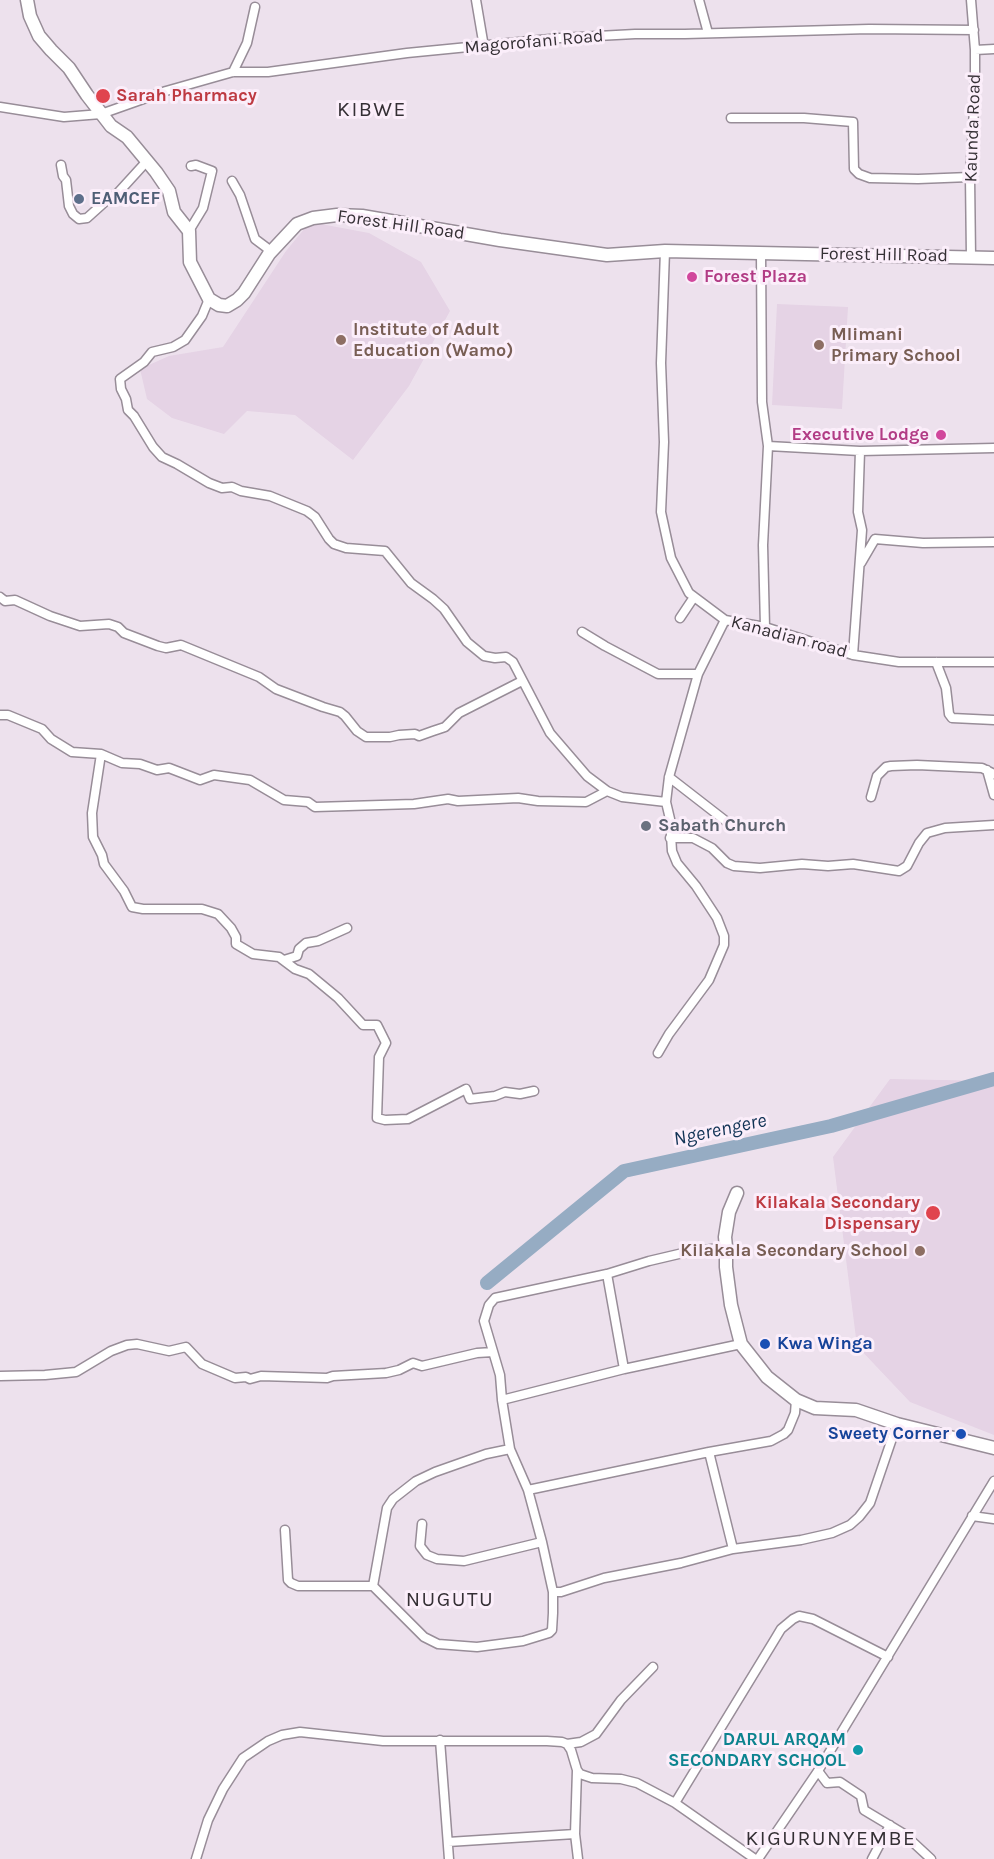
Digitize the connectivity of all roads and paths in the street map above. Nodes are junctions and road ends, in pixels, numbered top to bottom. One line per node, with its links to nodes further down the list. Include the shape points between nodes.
1 (27, 0): 13 (street, via 39,36 69,68)
2 (476, 0): 8 (street)
3 (699, 0): 7 (street)
4 (971, 0): 6 (street, Kaunda Road)
5 (255, 7): 11 (street, via 247,43)
6 (974, 30): 7 (street, Magorofani Road); 10 (street, Kaunda Road)
7 (708, 33): 8 (street, Magorofani Road, via 600,35)
8 (484, 47): 11 (street, Magorofani Road, via 268,72)
9 (994, 49): 10 (street)
10 (975, 50): 18 (street, Kaunda Road)
11 (233, 72): 13 (street, Magorofani Road)
12 (0, 107): 13 (street, Magorofani Road, via 64,117)
13 (101, 114): 15 (street)
14 (730, 118): 18 (street, via 853,122 854,169 859,174 870,178)
15 (147, 161): 16 (street, via 116,195 87,218 79,219 69,206); 20 (street, via 169,191 174,212)
16 (61, 165)
17 (191, 166): 20 (street, via 212,171 203,208)
18 (970, 177): 24 (street, Kaunda Road)
19 (232, 181): 23 (street, via 255,239)
20 (189, 231): 26 (street, via 190,262)
21 (665, 251): 22 (street, Forest Hill Road); 23 (street, Forest Hill Road, via 607,255 337,215 298,223); 35 (street, Kanadian road, via 661,512 671,558)
22 (761, 253): 24 (street, Forest Hill Road); 27 (street, via 762,402)
23 (269, 254): 26 (street, Forest Hill Road, via 237,300 227,306)
24 (971, 257): 25 (street, Forest Hill Road)
25 (994, 258)
26 (209, 299): 44 (street, via 185,340 152,352 120,379 128,410 153,447 162,457 209,483 270,496 306,512 315,517 334,544 385,551 411,583 444,609 467,642 484,656 506,657 518,668)
27 (768, 446): 29 (street); 38 (street)
28 (994, 448): 29 (street)
29 (861, 451): 30 (street, via 858,512)
30 (862, 530): 31 (street); 33 (street)
31 (875, 539): 32 (street); 33 (street)
32 (994, 542)
33 (859, 566): 40 (street)
34 (0, 597): 44 (street, via 80,626 109,624 159,646 181,645 259,677 276,689 340,712 366,737 419,736 434,731 459,713)
35 (694, 597): 36 (street); 37 (street, Kanadian road)
36 (680, 618)
37 (725, 620): 38 (street, Kanadian road); 43 (street)
38 (765, 627): 40 (street, Kanadian road)
39 (582, 632): 43 (street, via 658,674)
40 (853, 655): 41 (street, Kanadian road, via 899,662)
41 (936, 662): 42 (street, Kanadian road); 46 (street, via 952,718)
42 (994, 662)
43 (698, 674): 49 (street)
44 (522, 681): 50 (street, via 550,733 587,776)
45 (0, 715): 47 (street, via 42,729 72,752)
46 (994, 720)
47 (101, 754): 50 (street, via 122,763 157,770 169,768 200,780 214,775 250,780 284,800 308,802 315,807 448,799 586,802); 58 (street, via 92,813 93,837 104,864 132,907 202,909 218,914 231,928 236,944 253,954)
48 (991, 772): 51 (street); 52 (street, via 917,765 886,767 877,776)
49 (669, 777): 53 (street); 54 (street)
50 (608, 791): 53 (street, via 622,797)
51 (994, 795)
52 (872, 797)
53 (666, 802): 56 (street)
54 (727, 822)
55 (994, 825): 56 (street, via 927,833 907,866 899,871 853,864 734,866 693,838)
56 (670, 838): 59 (street, via 677,863 714,912 724,941 709,980)
57 (347, 928): 58 (street, via 306,943 297,956)
58 (284, 960): 60 (street, via 320,982 363,1025 380,1029 386,1043 379,1057 378,1118 408,1119 466,1089 470,1099)
59 (658, 1053)
60 (534, 1091)
61 (737, 1193): 62 (street, via 726,1224)
62 (726, 1247): 63 (street, via 683,1253); 64 (street, via 731,1305)
63 (607, 1274): 65 (street, via 495,1298 484,1320); 66 (street)
64 (741, 1344): 66 (street); 69 (street, via 767,1377)
65 (493, 1352): 67 (street, via 422,1366 413,1363 386,1373 250,1379 235,1378 202,1364 186,1347 169,1351 137,1344 111,1351 76,1372); 68 (street)
66 (624, 1369): 68 (street)
67 (0, 1376)
68 (501, 1400): 72 (street)
69 (796, 1400): 70 (street, via 815,1408 856,1410); 73 (street, via 793,1420 779,1438)
70 (897, 1424): 71 (street); 81 (street, via 870,1503 850,1525 801,1540)
71 (994, 1448)
72 (510, 1449): 75 (street); 82 (street, via 435,1472 393,1498 386,1514)
73 (709, 1452): 75 (street); 81 (street)
74 (994, 1481): 76 (street)
75 (528, 1490): 80 (street)
76 (972, 1516): 77 (street); 84 (street)
77 (994, 1520)
78 (422, 1524): 80 (street, via 420,1546 438,1559 464,1561)
79 (285, 1530): 82 (street, via 291,1583)
80 (542, 1542): 83 (street)
81 (733, 1549): 83 (street)
82 (373, 1586): 83 (street, via 424,1637 438,1644 477,1647 549,1633)
83 (553, 1592)
84 (888, 1657): 89 (street); 90 (street, via 813,1619 793,1619 781,1629)
85 (653, 1667): 87 (street, via 596,1734)
86 (440, 1740): 87 (street, via 547,1740); 93 (street); 94 (street, via 384,1741 300,1732 268,1741 234,1769 208,1820)
87 (567, 1744): 88 (street)
88 (577, 1770): 90 (street, via 585,1776 638,1783); 92 (street)
89 (818, 1771): 91 (street, via 827,1783 840,1782 861,1796 864,1810); 97 (street)
90 (675, 1803): 97 (street)
91 (891, 1825): 98 (street); 99 (street)
92 (575, 1834): 93 (street); 96 (street)
93 (448, 1842): 95 (street)
94 (196, 1859)
95 (449, 1859)
96 (578, 1859)
97 (757, 1859)
98 (872, 1859)
99 (931, 1859)

